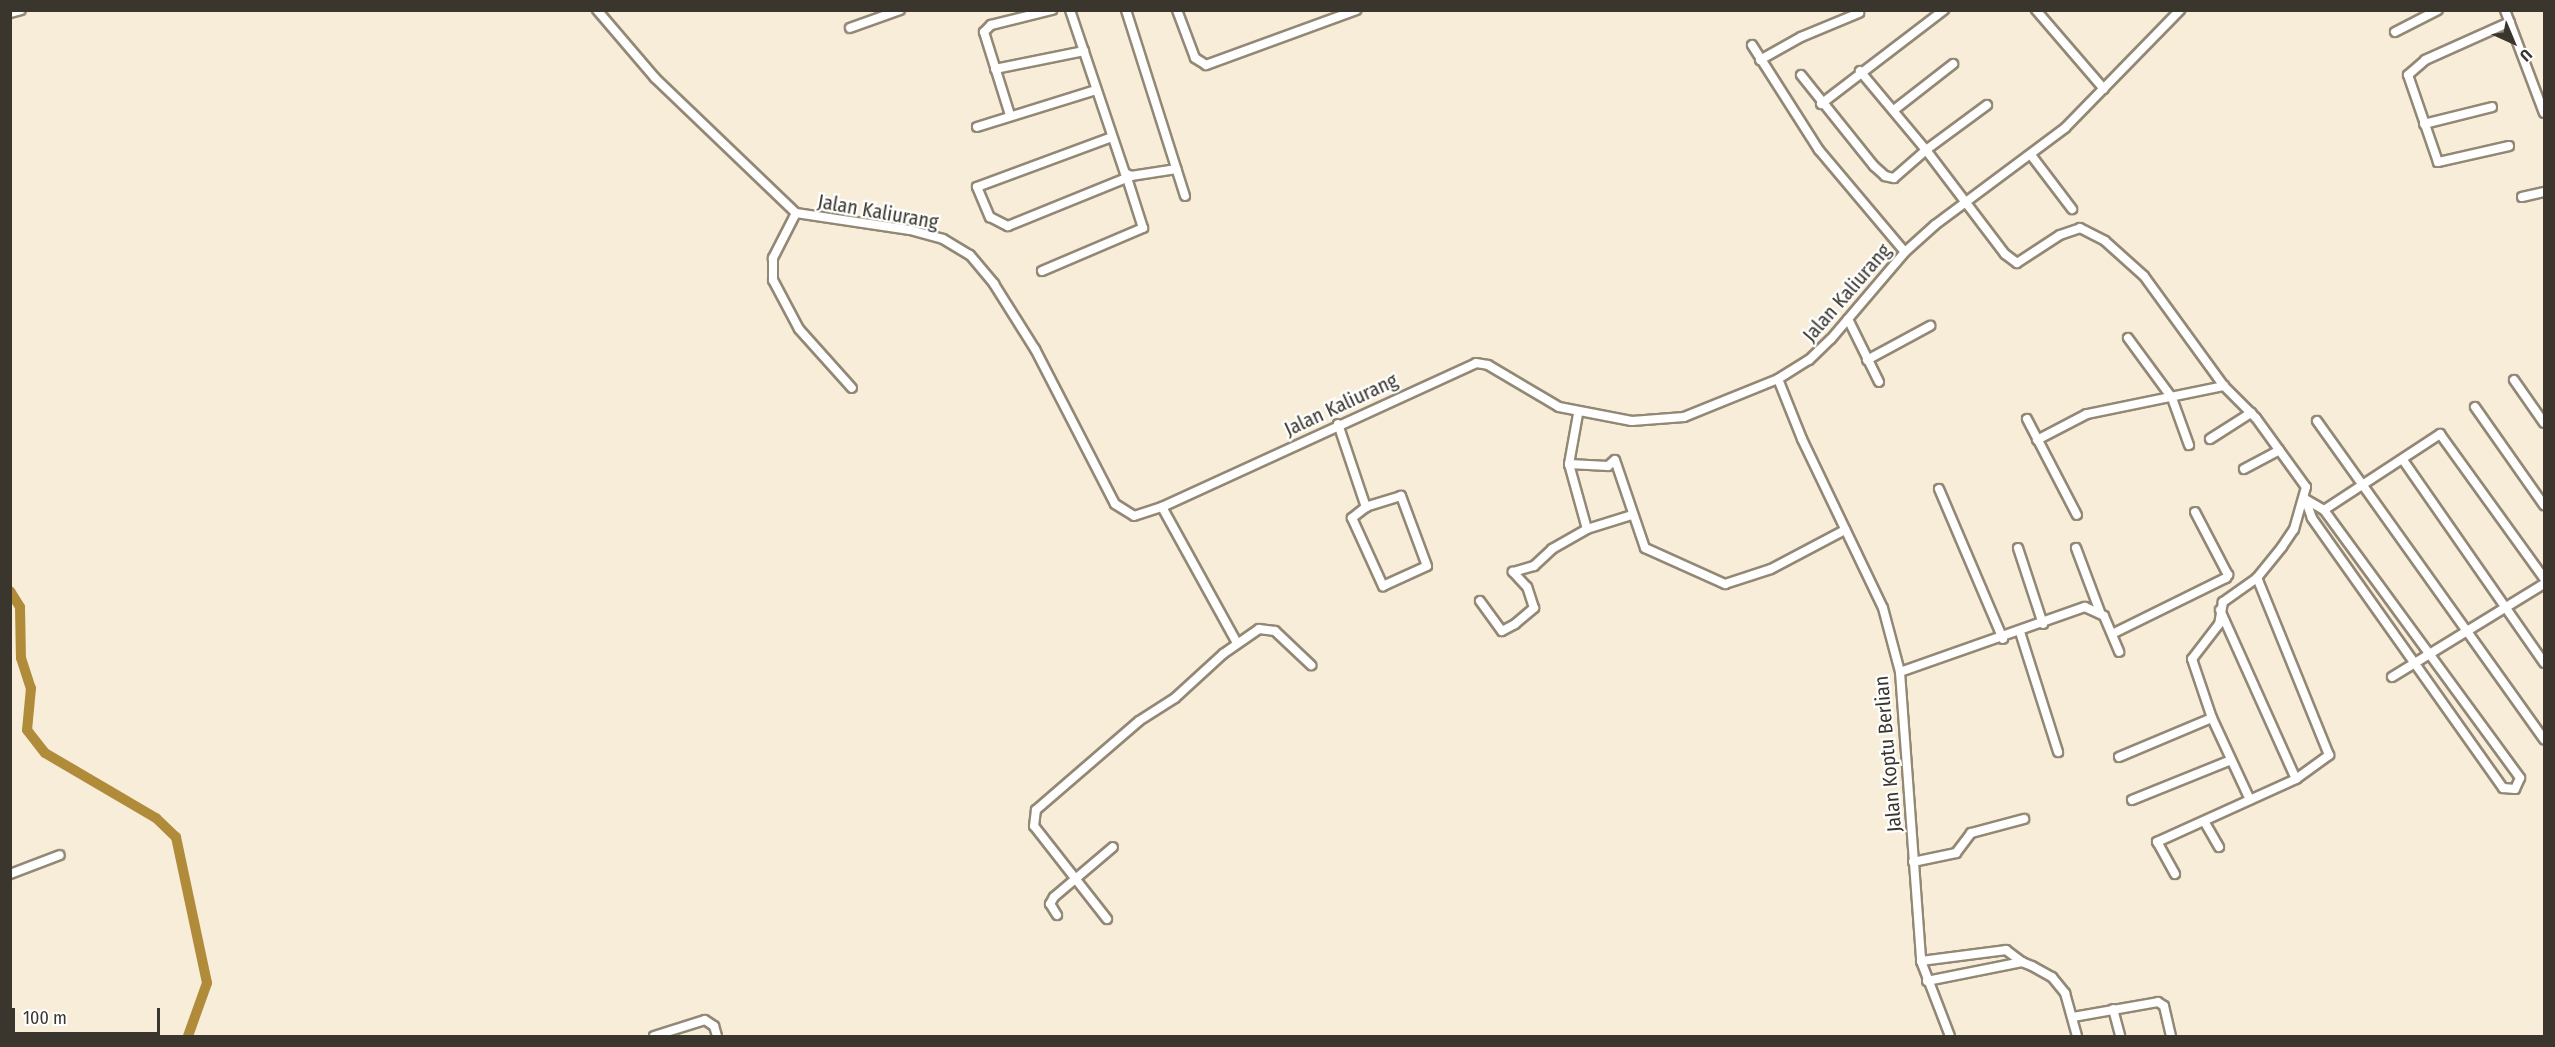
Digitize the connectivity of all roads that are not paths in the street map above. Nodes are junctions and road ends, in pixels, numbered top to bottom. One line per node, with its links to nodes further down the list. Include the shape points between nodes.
1 (21, 10): 15 (street)
2 (597, 10): 49 (street, Jalan Kaliurang, via 655,78)
3 (900, 10): 19 (street)
4 (1011, 10): 17 (street)
5 (1052, 10): 17 (street)
6 (1070, 10): 22 (street)
7 (1126, 10): 42 (street)
8 (1177, 10): 9 (street, via 1195,58 1206,65)
9 (1356, 10)
10 (1944, 10): 26 (street)
11 (2036, 10): 28 (street)
12 (2180, 10): 28 (street, Jalan Kaliurang)
13 (2438, 10): 20 (street)
14 (2505, 10): 18 (street)
15 (10, 13)
16 (1860, 13): 23 (street, via 1801,37)
17 (1014, 20): 25 (street, via 991,25 984,32)
18 (2510, 22): 34 (street); 36 (street, via 2410,71)
19 (850, 28)
20 (2395, 32)
21 (1752, 45): 23 (street)
22 (1084, 51): 25 (street); 29 (street)
23 (1760, 60): 50 (street, via 1819,150)
24 (1953, 64): 33 (street)
25 (995, 69): 35 (street)
26 (1860, 71): 30 (street); 33 (street)
27 (1801, 75): 30 (street)
28 (2104, 89): 41 (street, Jalan Kaliurang)
29 (1095, 90): 35 (street); 38 (street)
30 (1821, 104): 40 (street, via 1889,178)
31 (1987, 105): 40 (street)
32 (2492, 107): 36 (street)
33 (1894, 110): 40 (street)
34 (2544, 113)
35 (1010, 115): 37 (street)
36 (2424, 124): 39 (street, via 2440,163)
37 (977, 127)
38 (1112, 137): 43 (street); 43 (street, via 977,188 990,217 1008,226)
39 (2509, 146)
40 (1926, 150): 47 (street)
41 (2031, 155): 47 (street, Jalan Kaliurang); 48 (street)
42 (1176, 169): 43 (street); 45 (street)
43 (1129, 177): 51 (street, via 1143,228)
44 (2544, 192): 46 (street)
45 (1185, 196)
46 (2522, 198)
47 (1967, 200): 50 (street, Jalan Kaliurang); 59 (street, via 2014,262 2074,228 2089,231 2105,241 2144,276)
48 (2072, 209)
49 (796, 213): 60 (street, via 773,258 773,280 799,329); 80 (street, Jalan Kaliurang, via 910,230 943,239 970,255 1021,323 1118,508 1134,516)
50 (1905, 252): 52 (street, Jalan Kaliurang)
51 (1042, 271)
52 (1848, 319): 55 (street); 56 (street, Jalan Kaliurang, via 1809,360)
53 (1930, 326): 55 (street)
54 (2128, 338): 61 (street)
55 (1867, 360): 58 (street)
56 (1778, 379): 64 (street, Jalan Kaliurang, via 1684,417 1632,421); 87 (street, Jalan Koptu Berlian)
57 (2514, 380): 67 (street)
58 (1879, 382)
59 (2224, 387): 61 (street); 63 (street)
60 (852, 388)
61 (2172, 398): 70 (street, via 2088,414); 71 (street)
62 (2475, 407): 79 (street)
63 (2251, 413): 69 (street); 72 (street)
64 (1578, 414): 68 (street, Jalan Kaliurang, via 1550,403 1480,363 1436,378); 74 (street)
65 (2026, 419): 70 (street)
66 (2317, 421): 76 (street)
67 (2544, 423)
68 (1338, 424): 80 (street, Jalan Kaliurang); 81 (street)
69 (2210, 439)
70 (2037, 440): 85 (street)
71 (2189, 445)
72 (2279, 450): 75 (street); 78 (street, via 2306,487)
73 (2403, 460): 76 (street); 91 (street, via 2440,434); 94 (street)
74 (1569, 464): 84 (street, via 1608,466 1615,460); 86 (street)
75 (2244, 470)
76 (2365, 484): 82 (street); 99 (street)
77 (1939, 489): 101 (street)
78 (2305, 499): 82 (street); 90 (street, via 2294,530); 105 (street, via 2313,518)
79 (2544, 505)
80 (1162, 507): 102 (street)
81 (1366, 507): 81 (street, via 1352,518 1383,586 1427,566 1401,496)
82 (2324, 510): 104 (street)
83 (2195, 512): 100 (street, via 2226,578)
84 (1632, 515): 86 (street); 87 (street, via 1640,539 1650,553 1725,584 1771,569)
85 (2077, 515)
86 (1587, 529): 93 (street, via 1552,549 1533,566 1513,572 1527,587 1534,608 1515,624 1502,631)
87 (1845, 530): 108 (street, Jalan Koptu Berlian, via 1882,608)
88 (2076, 548): 96 (street)
89 (2018, 549): 97 (street)
90 (2258, 578): 95 (street, via 2232,592); 115 (street, via 2329,752 2325,760)
91 (2544, 578)
92 (2544, 584): 94 (street)
93 (1480, 601)
94 (2507, 607): 99 (street); 106 (street)
95 (2220, 610): 110 (street, via 2212,636 2192,659); 115 (street)
96 (2100, 612): 97 (street, via 2090,607 2079,608); 100 (street)
97 (2043, 624): 98 (street)
98 (2020, 632): 101 (street); 112 (street)
99 (2467, 633): 104 (street); 111 (street)
100 (2112, 634): 103 (street)
101 (2003, 639): 108 (street)
102 (1237, 643): 107 (street, via 1259,629 1269,628); 126 (street, via 1034,812 1034,826)
103 (2119, 652)
104 (2429, 655): 105 (street); 105 (street, via 2520,778 2515,789 2503,788)
105 (2415, 663): 109 (street)
106 (2544, 663)
107 (1311, 665)
108 (1899, 672): 123 (street, Jalan Koptu Berlian)
109 (2392, 677)
110 (2212, 718): 113 (street); 114 (street)
111 (2544, 739)
112 (2058, 752)
113 (2119, 758)
114 (2230, 760): 116 (street); 117 (street)
115 (2296, 779): 117 (street)
116 (2132, 800)
117 (2250, 800): 119 (street)
118 (2024, 819): 123 (street, via 1971,833 1956,853)
119 (2204, 821): 121 (street); 125 (street, via 2157,842)
120 (1113, 847): 126 (street)
121 (2219, 847)
122 (60, 855): 124 (street)
123 (1913, 862): 129 (street, Jalan Koptu Berlian)
124 (10, 874)
125 (2175, 874)
126 (1075, 878): 127 (street, via 1051,901); 128 (street)
127 (1057, 915)
128 (1107, 919)
129 (1921, 961): 130 (street, via 2006,950); 131 (street, Jalan Koptu Berlian)
130 (2022, 962): 131 (street); 133 (street, via 2052,977 2065,993)
131 (1927, 981): 136 (street, Jalan Koptu Berlian)
132 (2112, 1009): 133 (street); 138 (street); 139 (street, via 2160,1002)
133 (2073, 1017): 137 (street)
134 (654, 1036): 135 (street, via 705,1020 714,1026)
135 (717, 1036)
136 (1950, 1036)
137 (2077, 1036)
138 (2121, 1036)
139 (2171, 1036)

